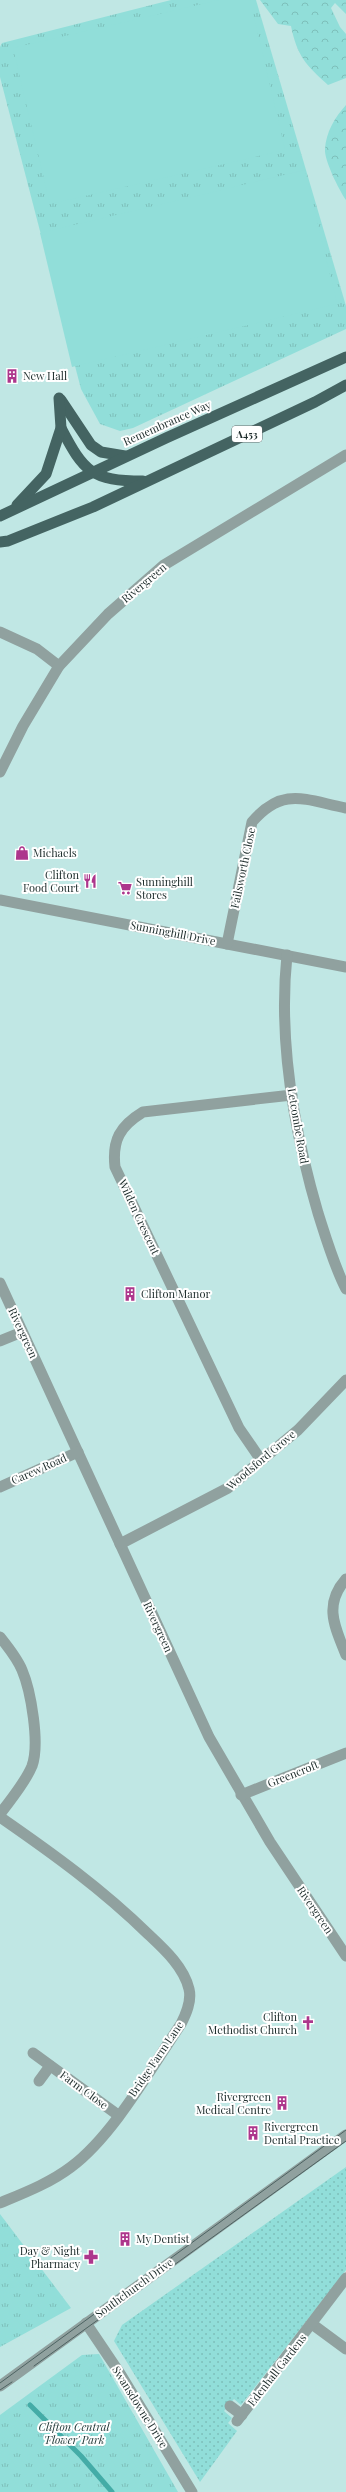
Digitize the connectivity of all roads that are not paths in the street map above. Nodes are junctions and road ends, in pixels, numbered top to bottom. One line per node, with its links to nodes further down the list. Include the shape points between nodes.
1 (346, 357): 5 (highway, Remembrance Way / A453)
2 (346, 385): 7 (highway, A453)
3 (61, 428): 5 (highway, via 59,398 91,445 101,452); 6 (highway, via 75,454); 8 (highway, via 46,474)
4 (346, 455): 12 (street, Rivergreen, via 164,565 108,614)
5 (125, 456): 6 (highway, Remembrance Way / A453)
6 (92, 472): 7 (highway, via 114,481); 8 (highway, Remembrance Way / A453)
7 (147, 481): 10 (highway, A453, via 93,506)
8 (12, 510): 9 (highway, Remembrance Way / A453)
9 (0, 516)
10 (0, 542)
11 (0, 632): 12 (street, via 37,649)
12 (59, 666): 13 (street, Rivergreen, via 23,726)
13 (0, 772)
14 (346, 808): 16 (street, Failsworth Close, via 294,798 278,800 264,808 252,822)
15 (0, 900): 16 (street, Sunninghill Drive)
16 (227, 944): 17 (street, Sunninghill Drive)
17 (287, 955): 18 (street, Sunninghill Drive); 19 (street, Letcombe Road, via 285,1031)
18 (346, 967)
19 (292, 1095): 21 (street, Letcombe Road, via 311,1189); 26 (street, Wilden Crescent, via 143,1112 128,1122 118,1137 114,1154 115,1167 239,1428)
20 (0, 1283): 22 (street, Rivergreen)
21 (346, 1290)
22 (22, 1332): 23 (street); 25 (street, Rivergreen)
23 (0, 1341)
24 (346, 1380): 26 (street, Woodsford Grove, via 298,1430)
25 (78, 1452): 27 (street, Carew Road); 28 (street, Rivergreen)
26 (261, 1460): 28 (street, Woodsford Grove, via 228,1488)
27 (0, 1487)
28 (120, 1544): 33 (street, Rivergreen, via 209,1737)
29 (346, 1579): 31 (street, via 334,1600 332,1617)
30 (0, 1636): 34 (street, via 16,1658 24,1675 35,1754 28,1775)
31 (346, 1655)
32 (346, 1753): 33 (street, Greencroft)
33 (241, 1795): 35 (street, Rivergreen)
34 (0, 1815): 39 (street, Bridge Farm Lane, via 114,1901 167,1953 183,1974 189,1990 188,2007 181,2024)
35 (346, 1956)
36 (33, 2053): 37 (street, Farm Close)
37 (50, 2066): 38 (street, Farm Close); 39 (street, Farm Close)
38 (39, 2081)
39 (118, 2115): 41 (street, Bridge Farm Lane, via 103,2137 71,2167 34,2189)
40 (346, 2135): 43 (street, Southchurch Drive)
41 (0, 2203)
42 (346, 2278): 44 (street, Edenhall Gardens)
43 (86, 2323): 46 (street, Southchurch Drive); 48 (street, Swansdowne Drive, via 121,2375)
44 (312, 2324): 45 (street, Edenhall Gardens); 47 (street, Edenhall Gardens, via 239,2418)
45 (346, 2349)
46 (0, 2386)
47 (230, 2406)
48 (192, 2492)

